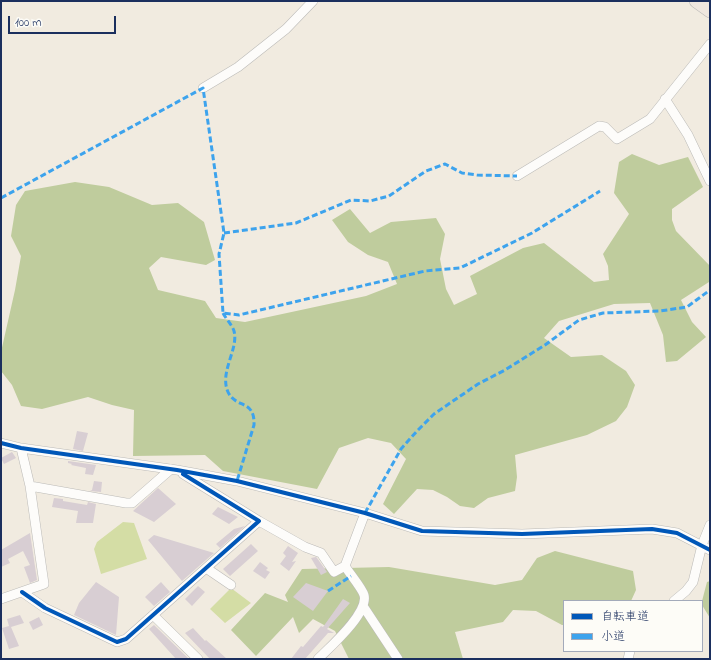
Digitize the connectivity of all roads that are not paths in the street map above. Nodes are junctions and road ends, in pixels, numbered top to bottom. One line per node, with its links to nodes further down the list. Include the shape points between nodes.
1 (313, 1): 5 (street, via 280,34 238,67)
2 (696, 1): 3 (highway)
3 (710, 12)
4 (710, 44): 6 (street)
5 (203, 88)
6 (665, 99): 7 (street, via 650,119 617,139 604,127 599,126); 8 (street, via 688,135)
7 (517, 176)
8 (710, 181)
9 (1, 443): 10 (street)
10 (21, 448): 11 (street); 12 (street)
11 (174, 469): 12 (street, via 132,503); 13 (street, via 237,481); 14 (street)
12 (30, 486): 21 (street, via 44,584)
13 (365, 513): 16 (street, via 422,531 522,534 652,529 677,533); 18 (street)
14 (259, 521): 18 (street, via 305,547 321,553 334,572); 19 (street)
15 (710, 525): 16 (street)
16 (702, 545): 17 (street); 23 (street, via 693,582)
17 (710, 550)
18 (345, 566): 24 (street, via 364,594)
19 (206, 568): 20 (street); 25 (street)
20 (231, 585)
21 (22, 592): 22 (street); 25 (street, via 45,608 117,642 126,639)
22 (1, 599)
23 (675, 600)
24 (363, 606): 27 (street, via 350,626); 28 (street)
25 (153, 616): 26 (street)
26 (198, 659)
27 (318, 659)
28 (398, 659)

